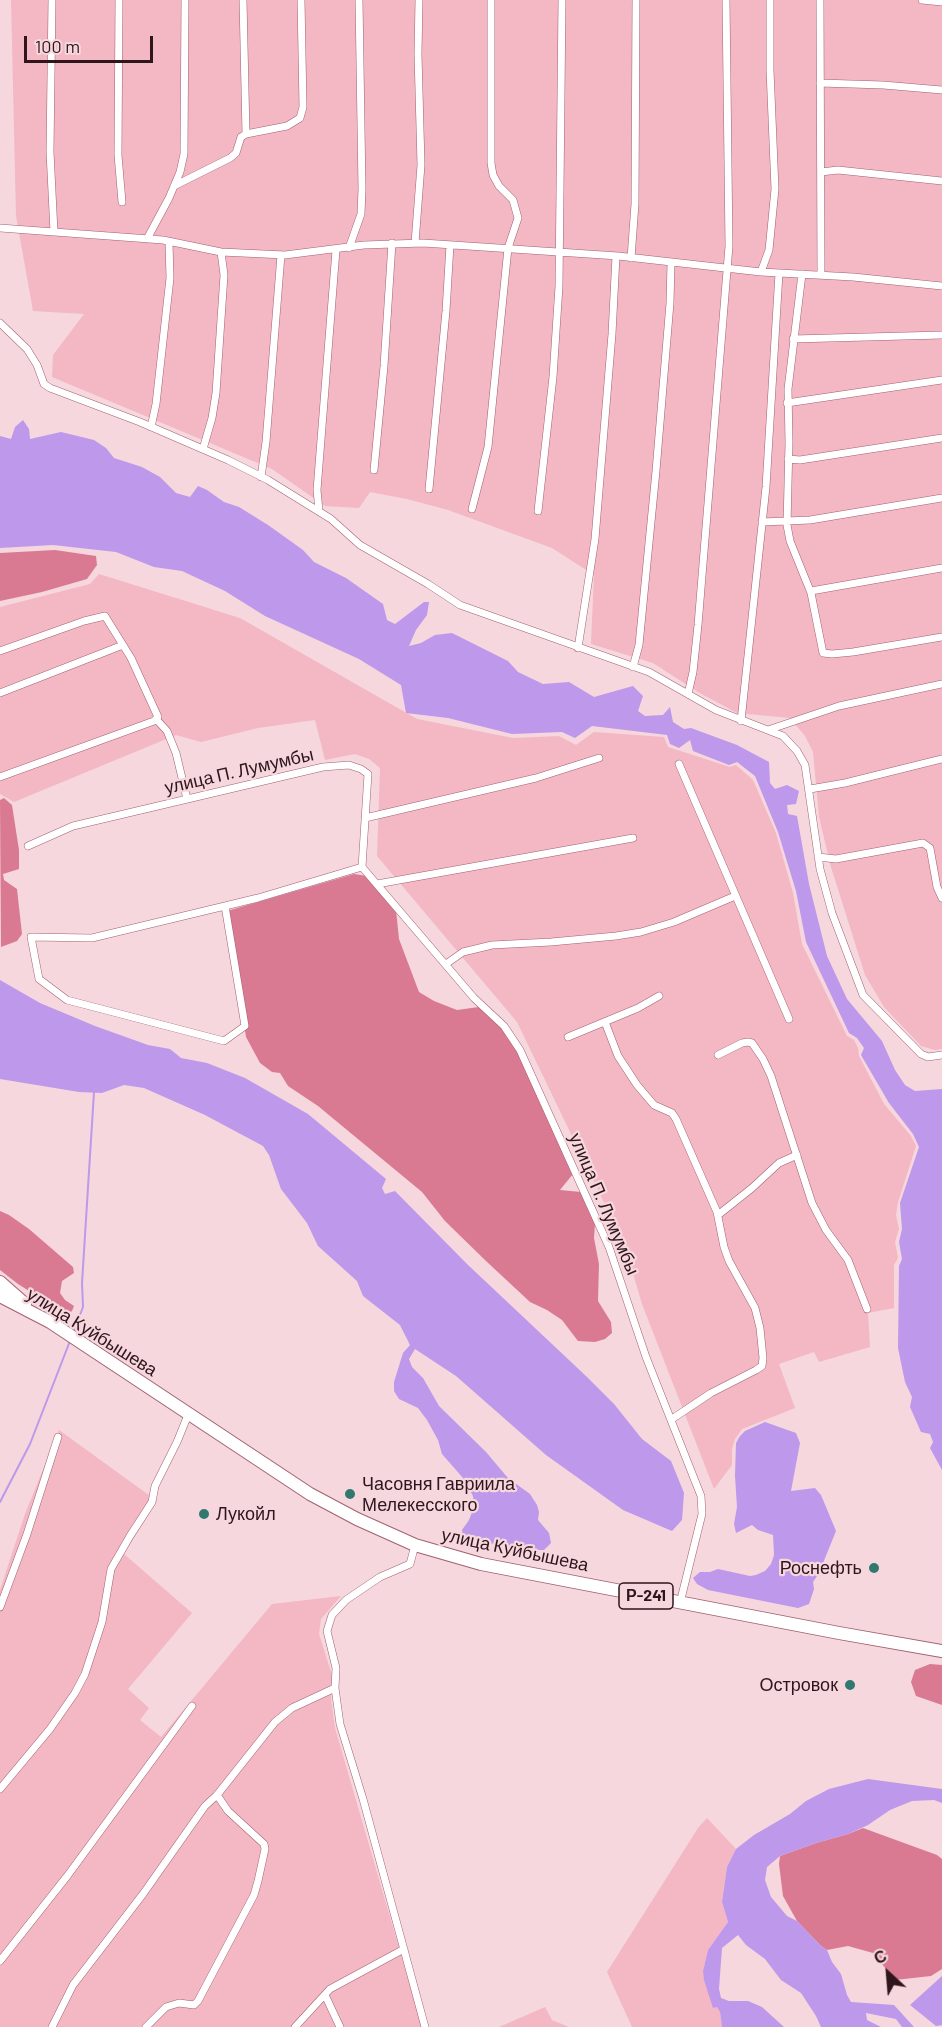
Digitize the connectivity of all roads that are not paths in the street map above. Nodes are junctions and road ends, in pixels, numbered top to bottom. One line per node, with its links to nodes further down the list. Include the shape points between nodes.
1 (52, 0): 24 (street, via 50,152)
2 (119, 0): 22 (street, via 118,155)
3 (185, 0): 21 (street, via 185,138)
4 (243, 0): 18 (street)
5 (302, 0): 18 (street, via 300,118 287,126)
6 (359, 0): 30 (street, via 361,214)
7 (419, 0): 28 (street, via 421,165)
8 (491, 0): 31 (street, via 491,163 493,175 513,200 518,218)
9 (562, 0): 34 (street)
10 (636, 0): 37 (street)
11 (726, 0): 39 (street, via 730,225)
12 (770, 0): 40 (street, via 775,189 770,250)
13 (820, 0): 16 (street)
14 (922, 0): 15 (street)
15 (942, 2)
16 (820, 83): 17 (street); 19 (street)
17 (942, 90)
18 (246, 134): 21 (street, via 230,158)
19 (821, 172): 20 (street, via 838,170); 43 (street)
20 (942, 181)
21 (174, 186): 25 (street)
22 (122, 202)
23 (0, 228): 24 (street)
24 (54, 232): 25 (street)
25 (147, 239): 26 (street)
26 (169, 242): 33 (street); 50 (street, via 170,278)
27 (392, 243): 28 (street); 30 (street); 54 (street)
28 (415, 243): 29 (street)
29 (450, 245): 31 (street); 56 (street)
30 (348, 248): 32 (street)
31 (508, 248): 34 (street); 58 (street, via 488,447)
32 (336, 250): 35 (street); 59 (street)
33 (221, 252): 35 (street); 52 (street, via 224,275 216,393)
34 (560, 252): 36 (street); 60 (street, via 553,377)
35 (281, 255): 55 (street)
36 (616, 256): 37 (street); 67 (street, via 595,539)
37 (631, 258): 38 (street)
38 (671, 263): 39 (street); 69 (street, via 653,506 639,645)
39 (726, 268): 40 (street); 72 (street, via 710,492)
40 (761, 272): 41 (street)
41 (778, 273): 42 (street); 62 (street)
42 (802, 274): 43 (street); 47 (street)
43 (821, 275): 44 (street)
44 (942, 286)
45 (0, 323): 50 (street, via 33,357 44,384)
46 (942, 335): 47 (street)
47 (793, 339): 49 (street)
48 (942, 380): 49 (street)
49 (787, 403): 53 (street)
50 (151, 427): 52 (street)
51 (942, 438): 53 (street)
52 (203, 449): 55 (street)
53 (789, 459): 61 (street)
54 (374, 470)
55 (261, 477): 59 (street)
56 (429, 489)
57 (942, 498): 61 (street, via 810,520)
58 (472, 509)
59 (318, 511): 67 (street, via 360,545 460,605)
60 (538, 511)
61 (787, 520): 62 (street); 64 (street, via 790,541)
62 (762, 522): 74 (street)
63 (942, 568): 64 (street)
64 (811, 591): 65 (street, via 823,652 853,652)
65 (942, 637)
66 (123, 645): 68 (street, via 105,616); 71 (street); 73 (street)
67 (578, 648): 69 (street)
68 (0, 651)
69 (633, 667): 72 (street)
70 (942, 684): 75 (street, via 839,706)
71 (0, 693)
72 (688, 694): 74 (street)
73 (156, 719): 79 (street); 81 (street, via 167,731 176,753)
74 (741, 721): 75 (street)
75 (768, 730): 80 (street, via 783,736 797,751 805,765)
76 (599, 758): 82 (street, via 536,778)
77 (942, 759): 80 (street)
78 (679, 764): 88 (street)
79 (0, 777)
80 (810, 789): 85 (street)
81 (187, 799): 82 (street, улица П. Лумумбы, via 323,767 349,765 368,774); 84 (street, улица П. Лумумбы, via 73,826)
82 (365, 818): 86 (street, улица П. Лумумбы)
83 (633, 838): 87 (street)
84 (28, 846)
85 (818, 857): 89 (street, via 836,859 923,843 930,849); 97 (street, via 832,913 863,995 921,1054 928,1058)
86 (362, 867): 87 (street, улица П. Лумумбы); 90 (street)
87 (376, 884): 91 (street, улица П. Лумумбы)
88 (735, 896): 91 (street, via 640,932 492,945 463,952); 93 (street)
89 (942, 898)
90 (225, 906): 90 (street, via 92,938 31,937 39,979 68,1000 224,1041 244,1026)
91 (446, 964): 105 (street, улица П. Лумумбы, via 504,1026 520,1050 609,1247 646,1357)
92 (659, 996): 94 (street)
93 (789, 1019)
94 (605, 1022): 95 (street); 99 (street, via 618,1056 637,1085 654,1105 676,1119)
95 (568, 1037)
96 (718, 1055): 98 (street, via 742,1043 752,1044 771,1076)
97 (942, 1055)
98 (797, 1155): 99 (street, via 779,1163); 102 (street, via 812,1203 848,1260)
99 (718, 1215): 105 (street, via 729,1261 754,1308 764,1358 756,1370)
100 (0, 1282): 103 (highway, Р-241)
101 (2, 1298): 103 (highway, улица Куйбышева)
102 (867, 1309)
103 (45, 1319): 104 (highway, улица Куйбышева / Р-241)
104 (188, 1415): 107 (highway, улица Куйбышева / Р-241, via 310,1494); 113 (street, via 158,1480 153,1502 111,1569 102,1622 85,1674 50,1729)
105 (672, 1419): 108 (street, улица П. Лумумбы, via 702,1496 702,1514)
106 (58, 1437): 109 (street)
107 (415, 1545): 108 (highway, улица Куйбышева / Р-241, via 481,1564); 111 (street, via 410,1564 392,1570 355,1593 332,1615 327,1631 336,1668)
108 (680, 1603): 110 (highway, улица Куйбышева / Р-241)
109 (0, 1607)
110 (942, 1651)
111 (335, 1688): 114 (street, via 282,1715); 115 (street, via 340,1724)
112 (192, 1706): 116 (street)
113 (0, 1789)
114 (218, 1795): 118 (street, via 73,1985); 119 (street, via 228,1811 264,1844 254,1895 198,2001 166,2007)
115 (404, 1949): 117 (street); 122 (street)
116 (0, 1961)
117 (325, 1995): 120 (street); 121 (street)
118 (52, 2027)
119 (146, 2027)
120 (295, 2027)
121 (340, 2027)
122 (425, 2027)

